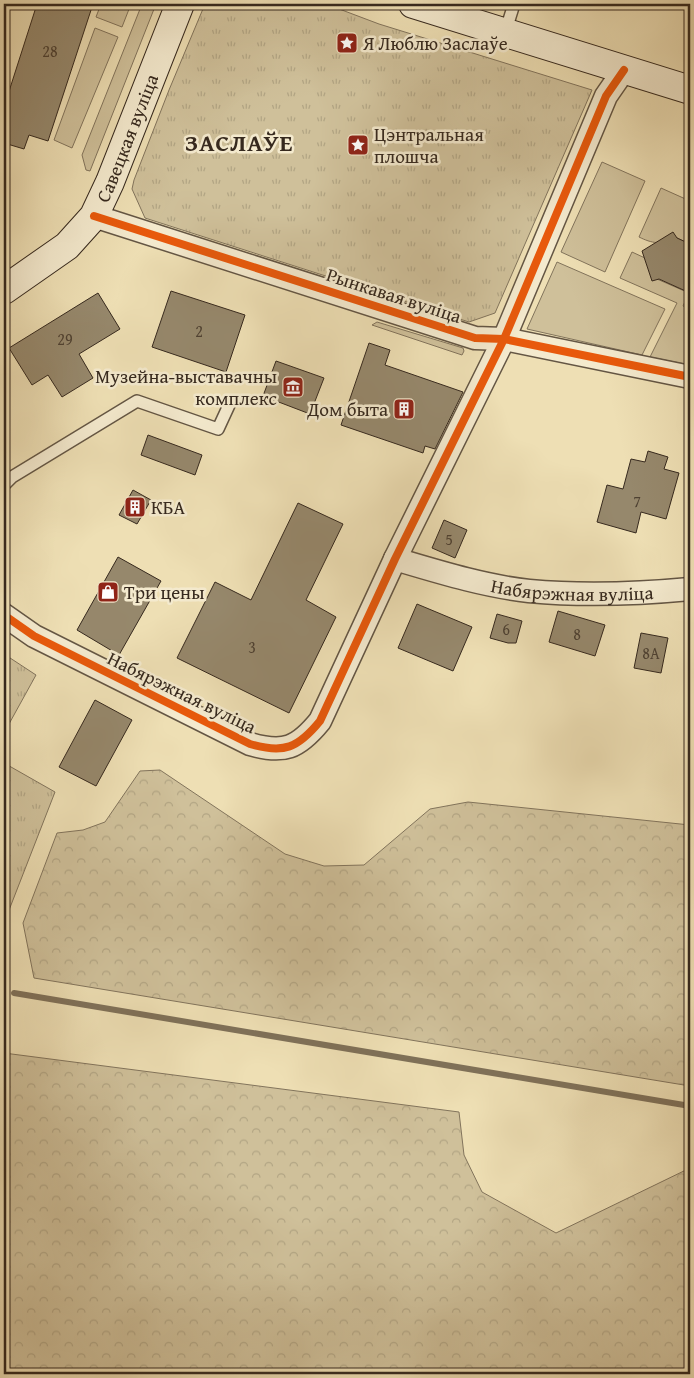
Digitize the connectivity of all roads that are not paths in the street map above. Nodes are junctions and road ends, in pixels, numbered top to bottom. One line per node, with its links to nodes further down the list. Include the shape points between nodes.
1 (180, 4): 7 (main road, Савецкая вуліца)
2 (413, 4): 4 (main road)
3 (514, 4): 4 (lane)
4 (505, 34): 5 (main road)
5 (624, 70): 6 (main road); 9 (street, via 606,96)
6 (690, 90)
7 (94, 216): 8 (main road, Савецкая вуліца, via 67,246); 9 (street, Рынкавая вуліца, via 475,338)
8 (4, 290)
9 (504, 339): 10 (street, Рынкавая вуліца); 13 (street)
10 (690, 377)
11 (230, 403): 12 (lane, via 218,429 137,401)
12 (4, 485)
13 (395, 559): 14 (street, Набярэжная вуліца, via 462,578 529,590 647,593); 15 (street, Набярэжная вуліца, via 320,721 308,736 291,746 269,750 250,744 34,636)
14 (690, 589)
15 (4, 615)

